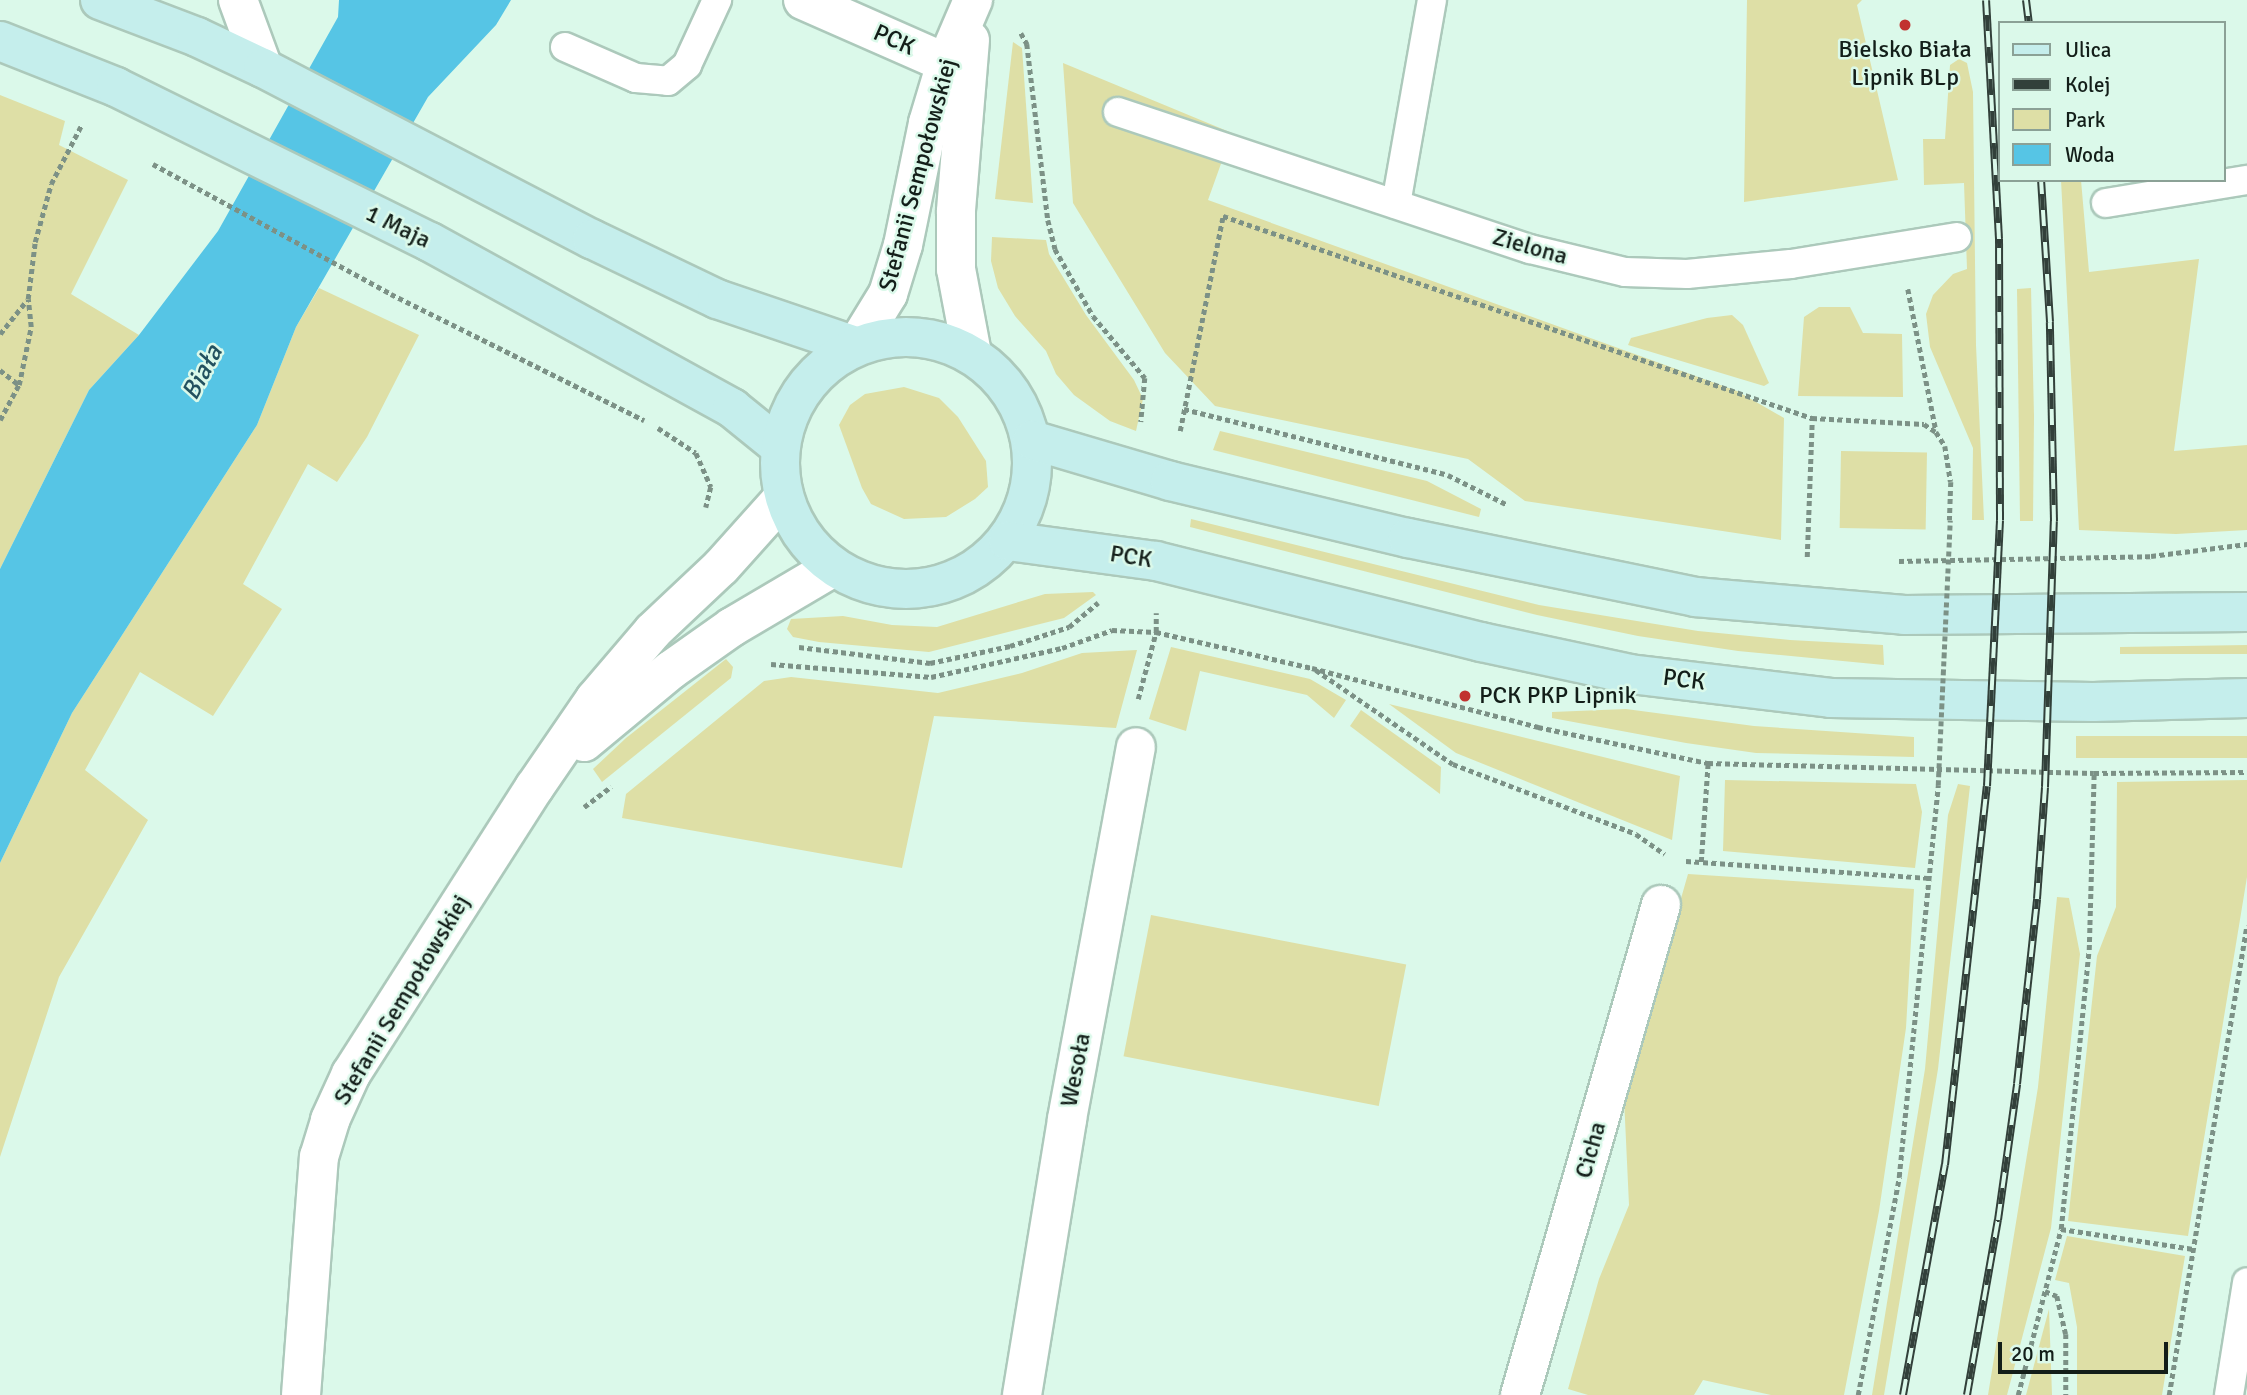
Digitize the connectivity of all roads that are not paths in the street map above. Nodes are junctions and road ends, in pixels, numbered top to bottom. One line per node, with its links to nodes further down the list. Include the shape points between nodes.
1 (100, 0): 9 (street)
2 (238, 0): 9 (street)
3 (717, 0): 7 (lane, via 687,65 668,81 636,78)
4 (803, 0): 8 (street, PCK)
5 (1432, 0): 13 (lane)
6 (0, 40): 18 (street, 1 Maja, via 116,87 430,242 732,408)
7 (565, 47)
8 (946, 64): 15 (street, Stefanii Sempołowskiej, via 892,282); 16 (street, Stefanii Sempołowskiej, via 973,0 956,212 956,269)
9 (263, 68): 15 (street, via 718,299)
10 (1118, 112): 13 (lane, Zielona)
11 (2247, 180): 12 (lane)
12 (2106, 203)
13 (1396, 204): 14 (lane, Zielona, via 1530,249 1625,272 1687,274 1752,268)
14 (1957, 237)
15 (856, 346): 16 (street, via 885,338 930,338); 18 (street, via 830,361 796,398)
16 (972, 354): 17 (street, via 999,376 1020,406)
17 (1032, 440): 20 (street, via 1031,492); 22 (street, via 1170,481 1435,544 1695,597 1903,615)
18 (779, 446): 19 (street)
19 (783, 498): 21 (street, via 802,537); 25 (street, Stefanii Sempołowskiej, via 637,650 595,699)
20 (1008, 541): 21 (street, via 972,573 926,590 877,588); 23 (street, PCK, via 1157,561 1630,674 1831,698 2093,702)
21 (832, 568): 25 (street, Stefanii Sempołowskiej, via 732,627 671,670 611,717)
22 (2247, 612)
23 (2247, 698)
24 (1136, 747): 30 (street, Wesoła, via 1067,1119)
25 (534, 788): 29 (street, Stefanii Sempołowskiej, via 351,1074 330,1120 319,1157)
26 (1661, 905): 31 (street, Cicha)
27 (2247, 1282): 28 (lane)
28 (2243, 1321): 32 (lane)
29 (301, 1395)
30 (1022, 1395)
31 (1520, 1395)
32 (2229, 1395)

